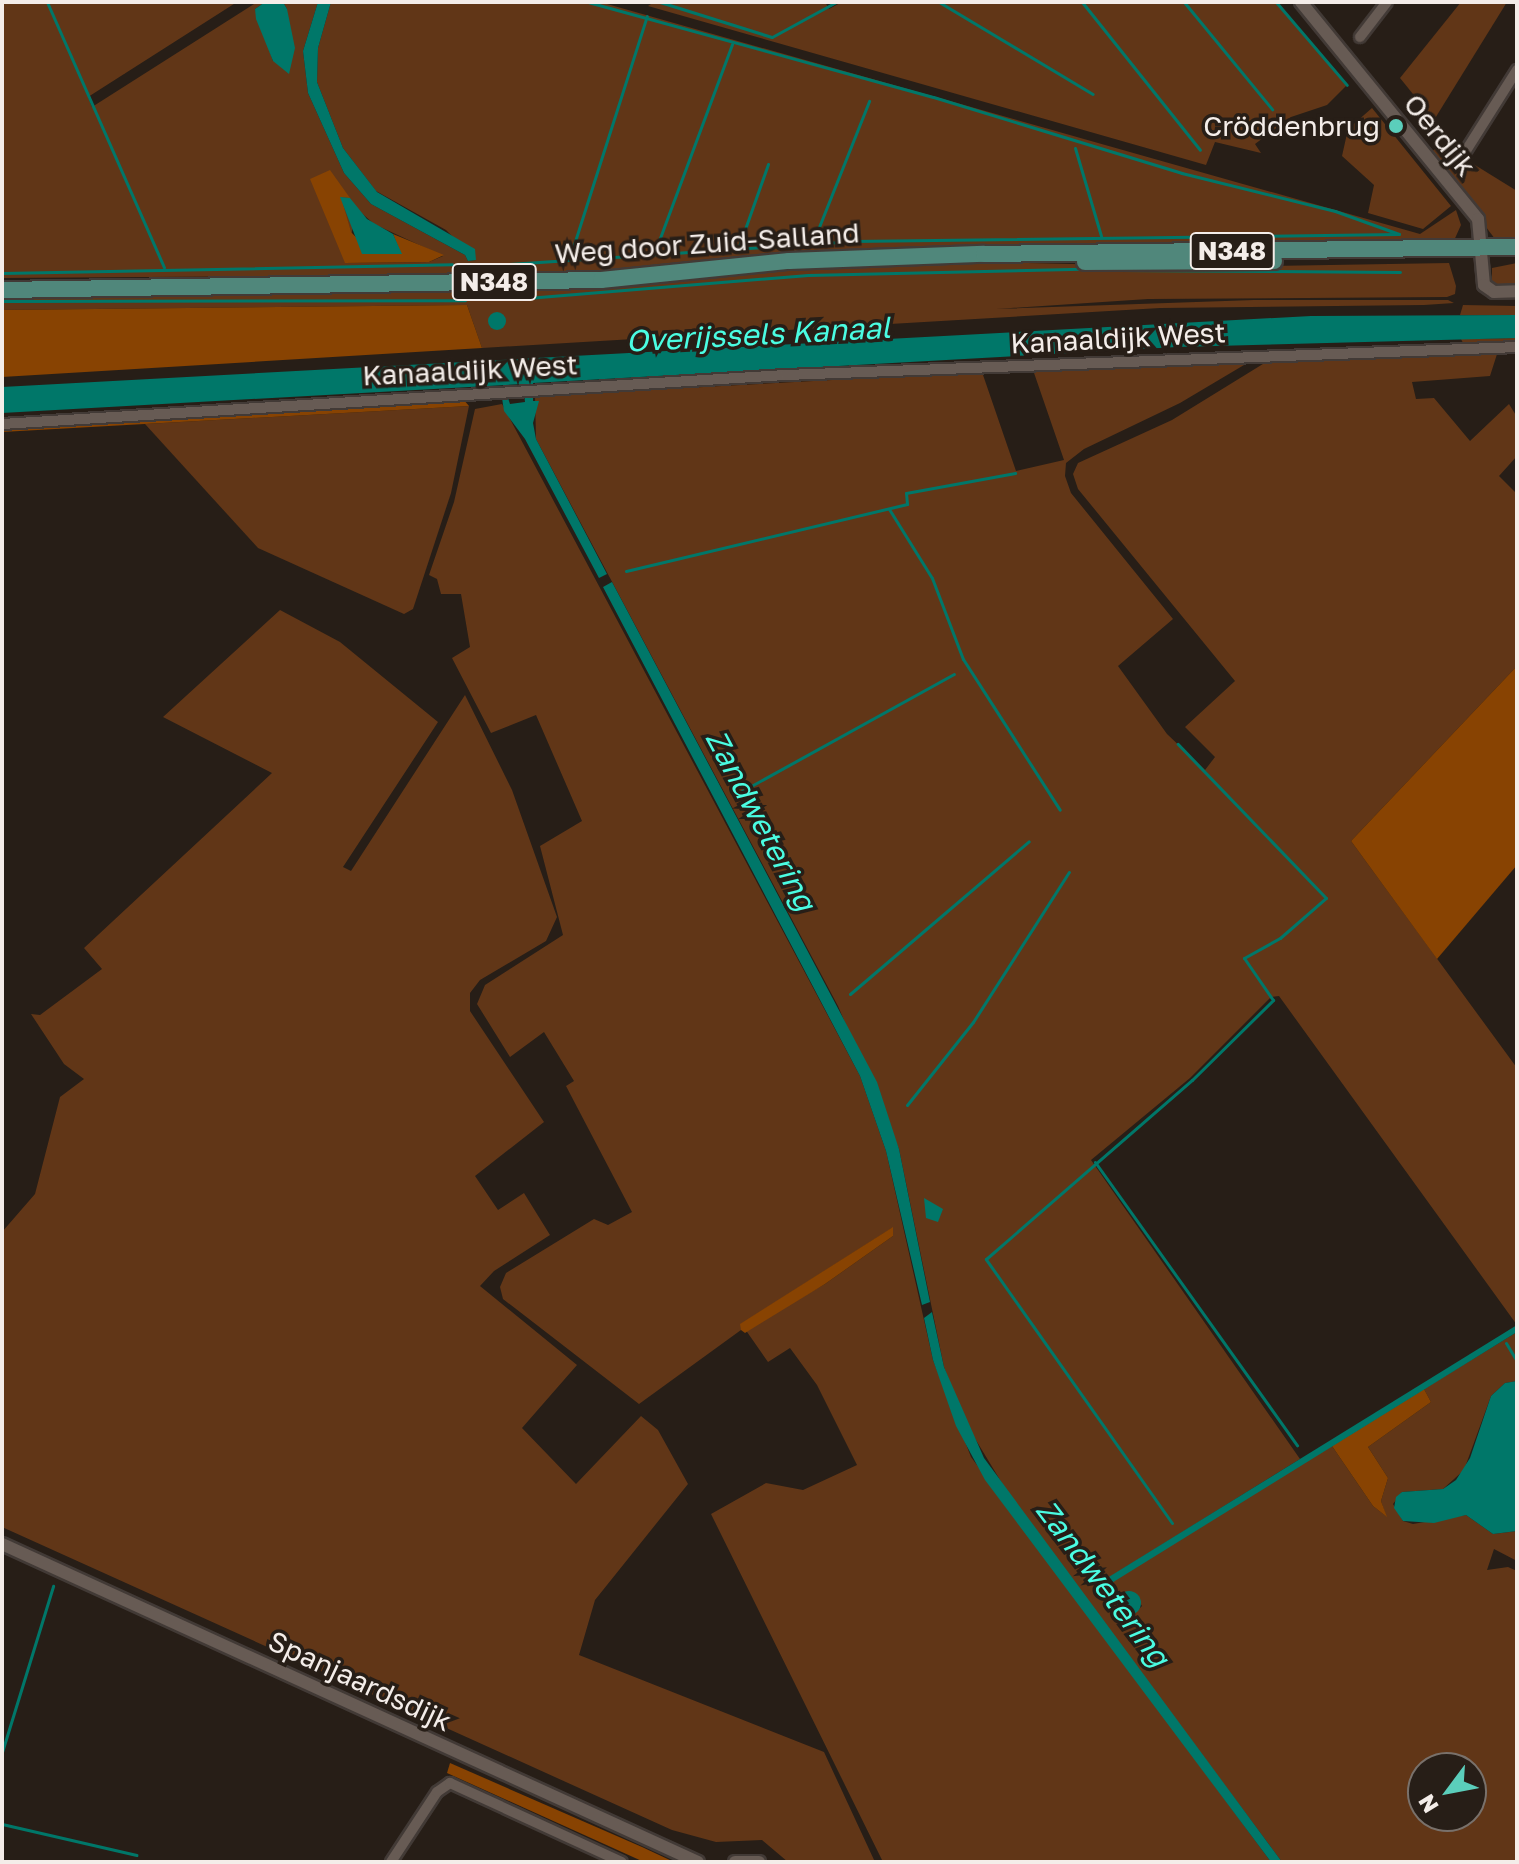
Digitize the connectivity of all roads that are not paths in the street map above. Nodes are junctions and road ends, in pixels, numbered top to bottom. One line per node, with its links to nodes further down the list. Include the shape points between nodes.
1 (1301, 2): 7 (street, Oerdijk, via 1474,214)
2 (1387, 2): 3 (street)
3 (1360, 37)
4 (1517, 70): 5 (street)
5 (1462, 157)
6 (1517, 247): 7 (main road, Weg door Zuid-Salland / N348)
7 (1480, 253): 8 (main road, Weg door Zuid-Salland / N348); 9 (main road, Weg door Zuid-Salland / N348, via 984,254 789,261 601,280); 10 (street, Oerdijk, via 1482,281 1489,290)
8 (1517, 259)
9 (2, 290)
10 (1517, 291)
11 (1517, 347): 12 (street, Kanaaldijk West, via 786,375)
12 (2, 424)
13 (2, 1544): 16 (street, Spanjaardsdijk)
14 (391, 1862): 15 (street, via 443,1785 450,1783)
15 (622, 1862)
16 (698, 1862)
17 (735, 1862): 18 (street)
18 (759, 1862)

